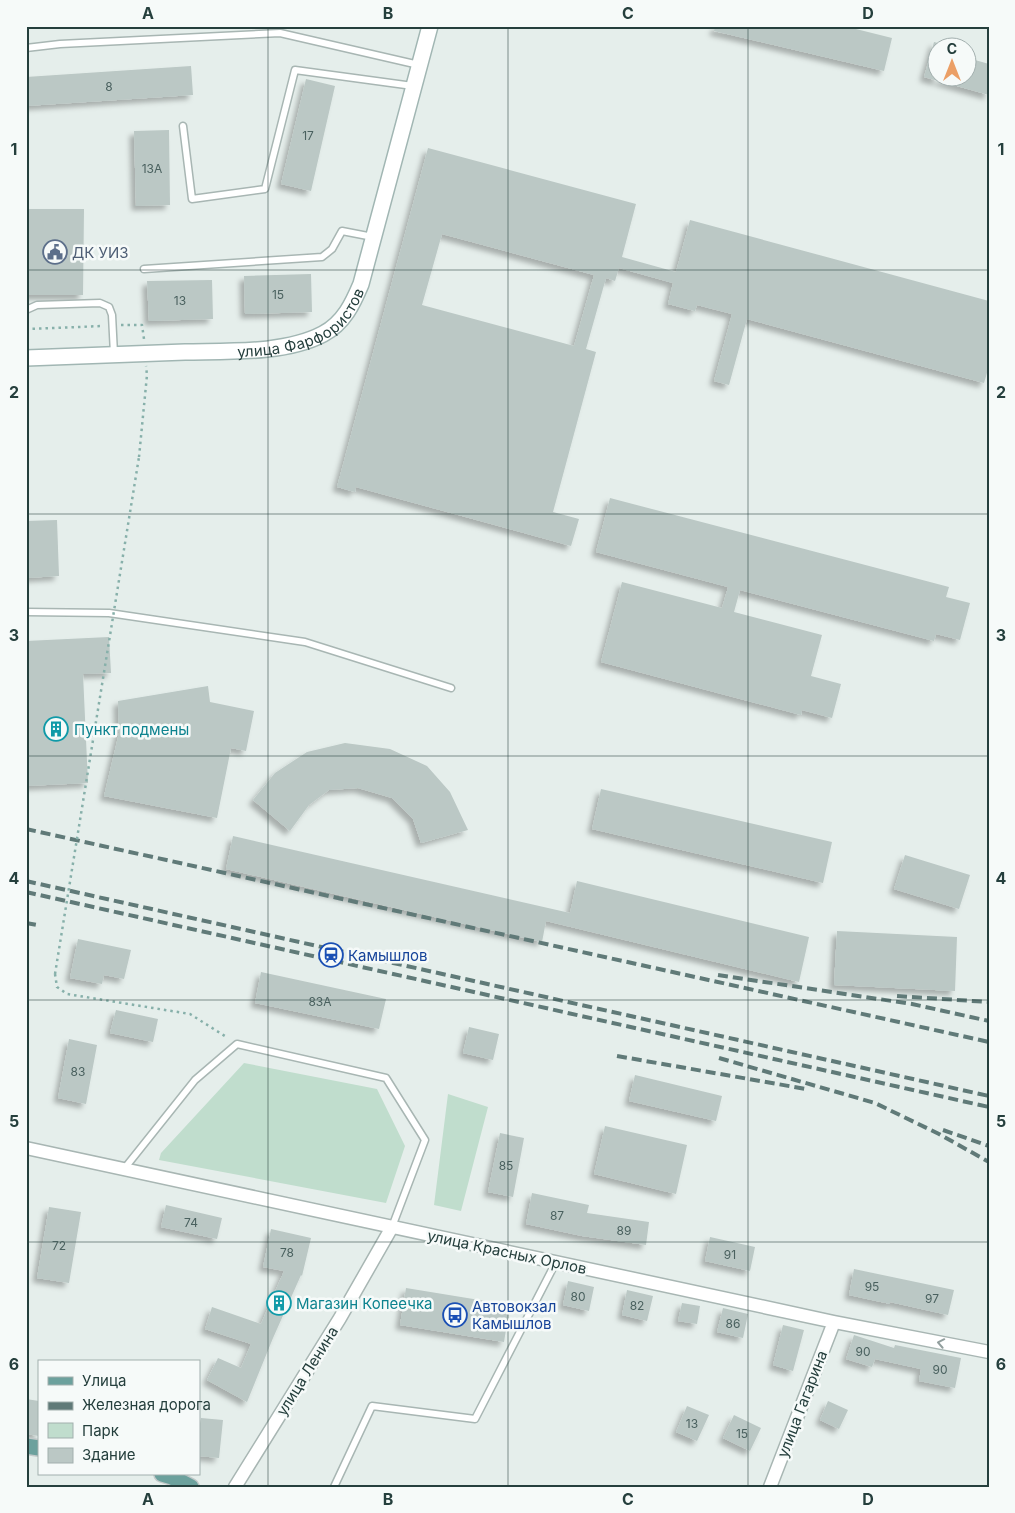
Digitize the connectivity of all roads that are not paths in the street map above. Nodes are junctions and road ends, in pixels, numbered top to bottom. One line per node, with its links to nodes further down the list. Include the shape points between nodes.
1 (430, 26): 3 (street, улица Фарфористов)
2 (26, 48): 3 (lane, via 280,33)
3 (419, 65): 4 (street, улица Фарфористов)
4 (414, 86): 5 (lane, via 295,70 265,189 192,199); 6 (street, улица Фарфористов)
5 (183, 126)
6 (374, 237): 7 (lane, via 342,230 332,249 322,257); 9 (street, улица Фарфористов, via 353,304 325,334 302,343 262,349)
7 (144, 269)
8 (26, 310): 9 (lane, via 37,305 100,304 108,307 112,315)
9 (114, 354): 10 (street, улица Фарфористов)
10 (26, 358)
11 (26, 612): 12 (lane, via 108,613 305,642)
12 (451, 688)
13 (26, 1148): 14 (street, улица Красных Орлов)
14 (124, 1169): 15 (street, улица Красных Орлов); 15 (lane, via 195,1080 237,1044 386,1078 425,1140)
15 (392, 1227): 16 (street, улица Красных Орлов); 21 (street, улица Ленина, via 340,1318)
16 (556, 1262): 17 (street, улица Красных Орлов); 22 (lane, via 475,1419 372,1406)
17 (834, 1322): 18 (street, улица Красных Орлов, one-way to 17); 23 (street, улица Гагарина)
18 (989, 1352)
19 (169, 1476): 20 (main road)
20 (191, 1487)
21 (234, 1487)
22 (334, 1487)
23 (770, 1487)

